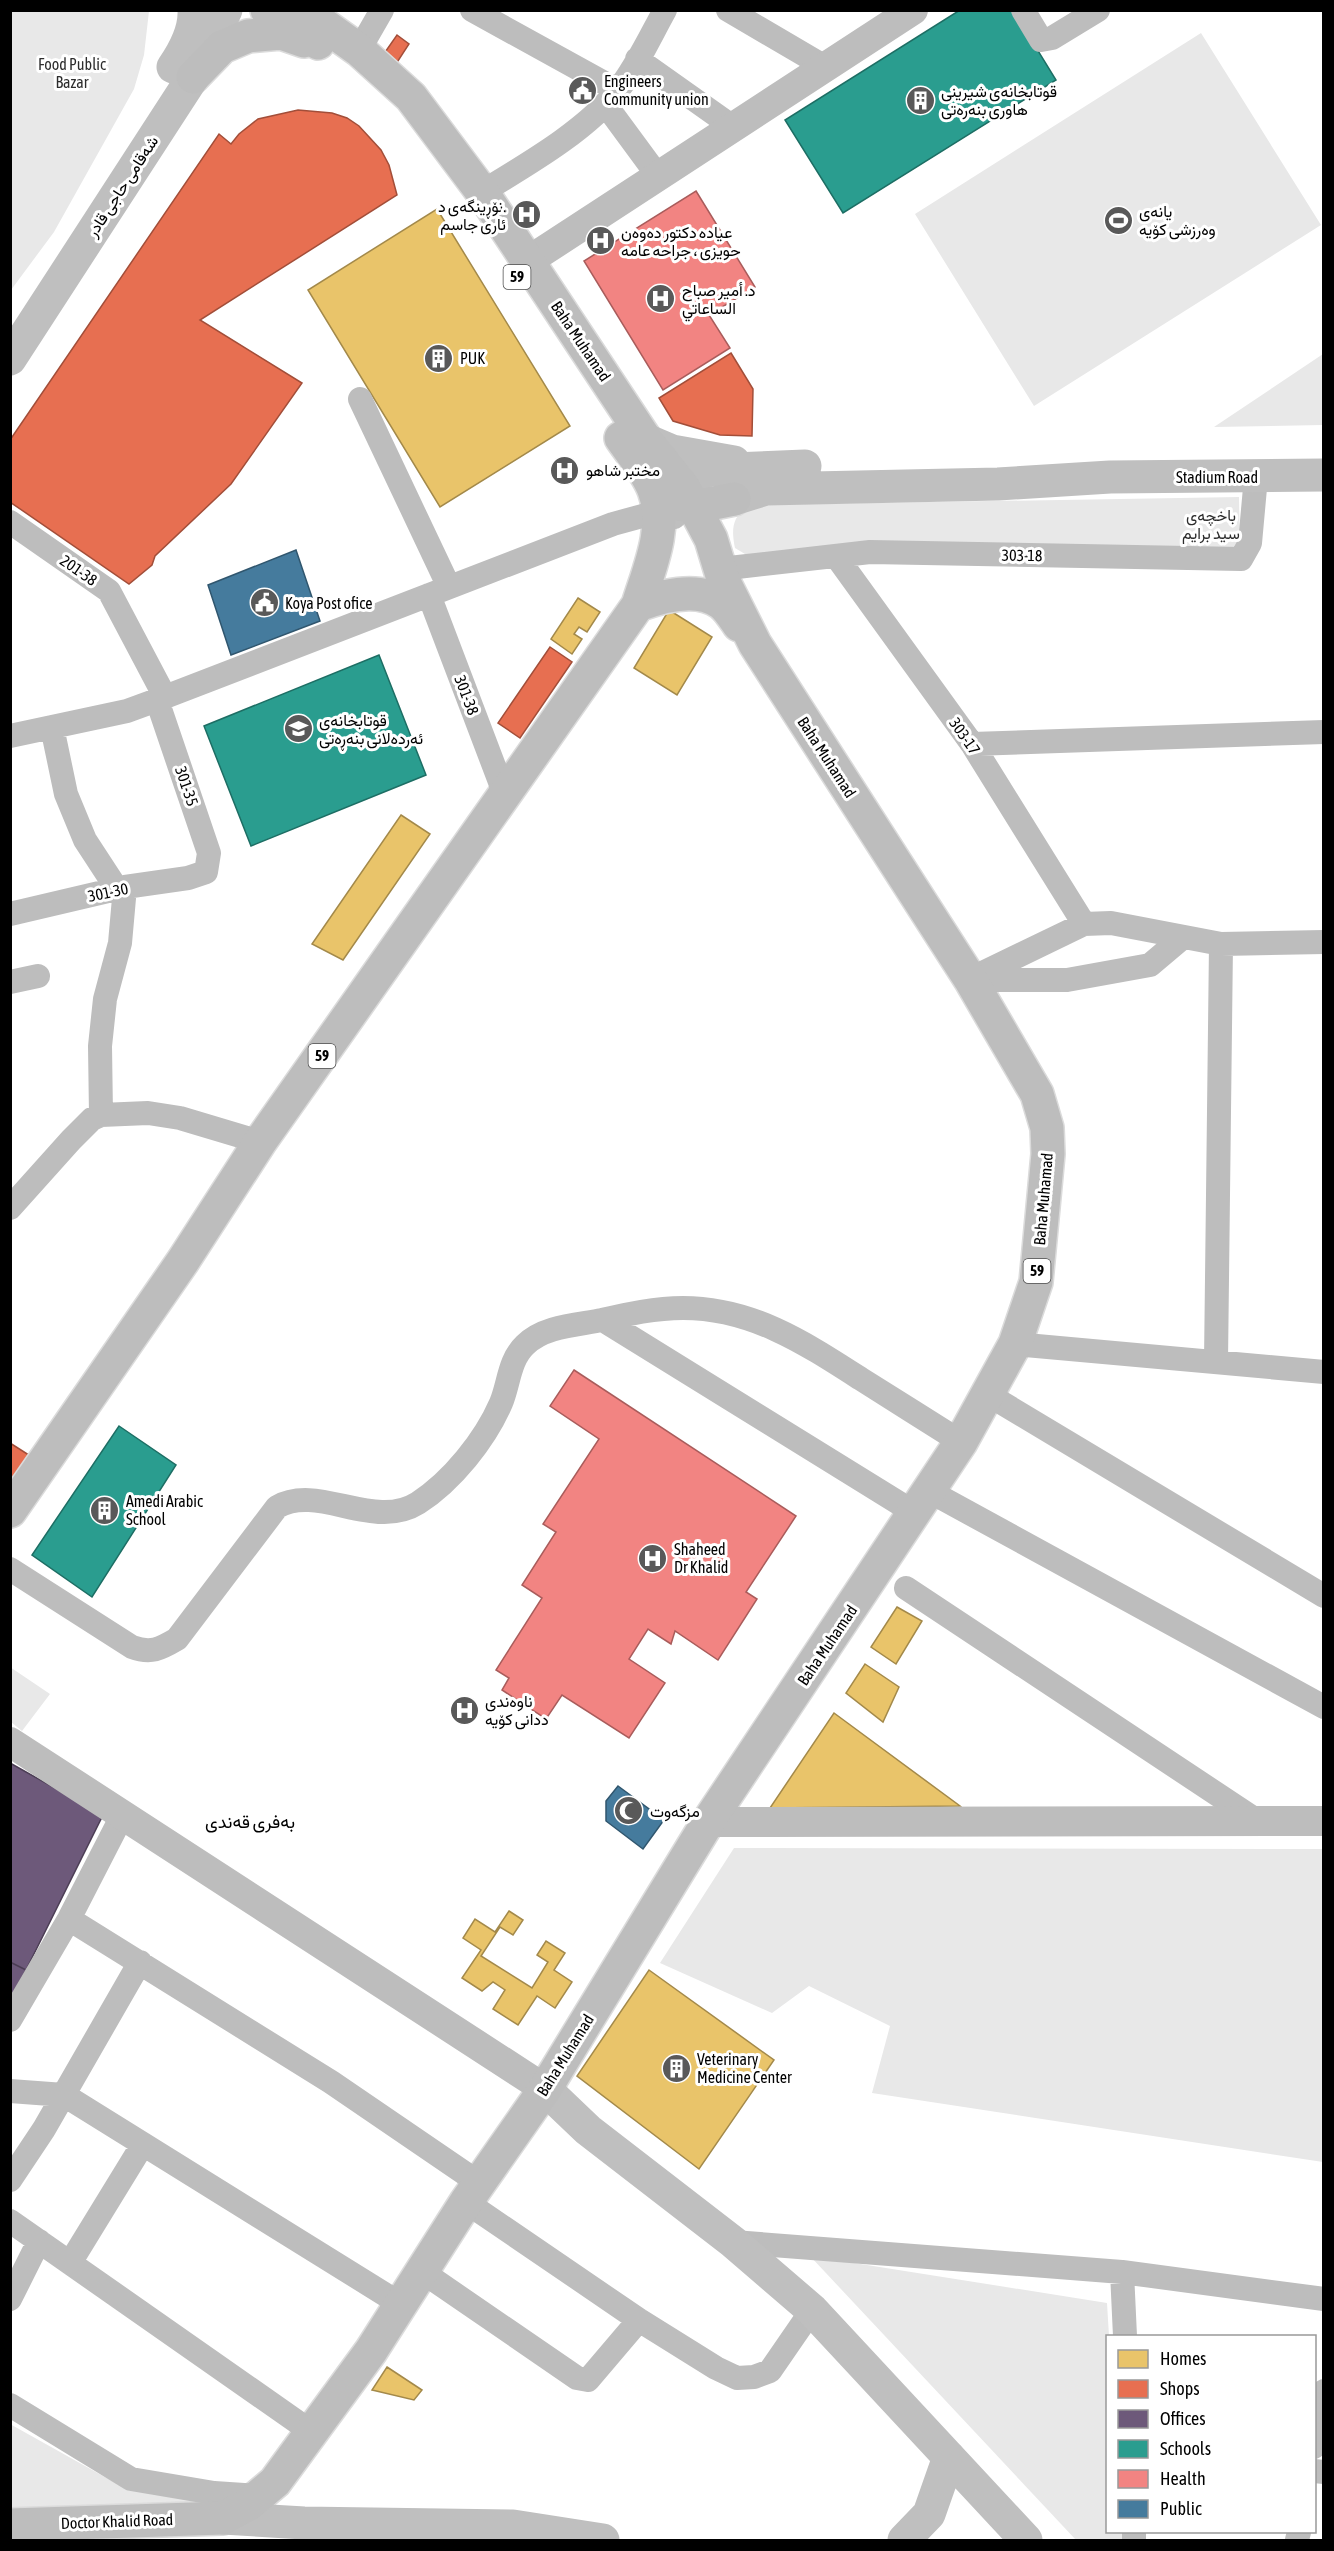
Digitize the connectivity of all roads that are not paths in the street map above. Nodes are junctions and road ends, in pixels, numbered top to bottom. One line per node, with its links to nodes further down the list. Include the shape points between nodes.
1 (250, 10): 11 (main road)
2 (267, 10): 12 (main road, 59)
3 (303, 10): 12 (main road, Baha Muhamad / 59)
4 (382, 10): 12 (street)
5 (472, 10): 16 (street)
6 (665, 10): 13 (street)
7 (728, 10): 15 (street)
8 (1023, 10): 9 (street, via 1041,40 1052,38)
9 (1098, 10)
10 (904, 12): 15 (street)
11 (212, 17): 14 (main road, شەقامی حاجی قادر)
12 (347, 52): 14 (main road, via 281,33 248,36); 19 (main road, Baha Muhamad / 59, via 411,97); 28 (main road, 59, via 412,124)
13 (637, 59): 16 (street); 17 (street)
14 (188, 65): 21 (main road, شەقامی حاجی قادر); 22 (main road, شەقامی حاجی قادر)
15 (827, 68): 17 (street)
16 (611, 97): 18 (street); 19 (street, via 548,149)
17 (733, 127): 18 (street)
18 (658, 176): 20 (street)
19 (482, 192): 20 (main road, Baha Muhamad / 59)
20 (528, 261): 28 (main road, Baha Muhamad / 59)
21 (10, 318)
22 (10, 359)
23 (360, 399): 33 (street, 301-38)
24 (757, 466): 26 (main road, via 975,466); 28 (main road, via 708,470 693,479); 28 (main road, via 672,451)
25 (1323, 475): 27 (main road, Stadium Road)
26 (1110, 477): 27 (main road, Stadium Road); 29 (main road, via 998,484 766,489)
27 (1256, 477): 32 (street, 303-18, via 1250,543 1240,559 870,552)
28 (665, 485): 29 (main road); 31 (main road, Baha Muhamad / 59); 33 (street, via 613,524); 34 (main road, 59, via 654,555)
29 (734, 499): 31 (main road, via 711,521)
30 (10, 522): 36 (street, 201-38, via 109,591)
31 (715, 554): 32 (street, 303-18); 35 (main road, Baha Muhamad / 59)
32 (836, 556): 40 (street, 303-17)
33 (439, 591): 36 (street); 41 (street, 301-38)
34 (638, 605): 35 (main road, via 663,596 692,594 721,602); 41 (main road, 59)
35 (755, 644): 50 (main road, Baha Muhamad / 59)
36 (161, 698): 37 (street, via 127,711); 42 (street, 301-35, via 209,852)
37 (52, 727): 39 (street); 43 (street, via 70,803 85,840)
38 (1323, 732): 40 (street)
39 (10, 736)
40 (972, 744): 45 (street, 303-17)
41 (505, 795): 53 (main road, 59)
42 (206, 872): 43 (street, 301-30)
43 (121, 888): 44 (street, 301-30); 52 (street, via 120,943 105,999 100,1046)
44 (10, 914)
45 (1084, 924): 46 (street, via 1111,923); 50 (street)
46 (1182, 938): 48 (street); 50 (street, via 1150,965 1067,980)
47 (1323, 942): 48 (street)
48 (1221, 944): 58 (street)
49 (38, 976): 51 (street)
50 (970, 980): 57 (main road, Baha Muhamad / 59, via 1036,1094 1047,1128 1047,1174 1035,1282)
51 (10, 982)
52 (101, 1115): 53 (street, via 148,1113 180,1118); 54 (street)
53 (260, 1142): 63 (main road, 59)
54 (20, 1184): 55 (street)
55 (10, 1208)
56 (603, 1320): 61 (street, via 642,1311 682,1308 722,1311 762,1322 798,1338); 62 (street); 64 (street, via 546,1332 524,1346 516,1357 494,1418 474,1450 433,1493 414,1505 361,1510 290,1500 277,1507 177,1639 160,1650 146,1652 132,1647)
57 (1015, 1344): 58 (street); 60 (main road, Baha Muhamad / 59)
58 (1216, 1362): 59 (street)
59 (1323, 1372)
60 (987, 1394): 61 (main road, Baha Muhamad / 59); 66 (street)
61 (961, 1442): 62 (main road, Baha Muhamad / 59)
62 (922, 1502): 67 (street); 71 (main road, Baha Muhamad / 59)
63 (10, 1511)
64 (10, 1569)
65 (906, 1588): 72 (street)
66 (1323, 1596)
67 (1323, 1707)
68 (10, 1742): 69 (street)
69 (123, 1814): 73 (street); 76 (street)
70 (1323, 1821): 72 (street)
71 (708, 1822): 72 (street); 76 (main road, Baha Muhamad / 59)
72 (1259, 1822)
73 (69, 1919): 74 (street); 75 (street)
74 (140, 1962): 78 (street); 81 (street, via 331,2082)
75 (10, 2020)
76 (545, 2089): 81 (main road, Baha Muhamad / 59); 84 (main road, via 588,2130)
77 (10, 2091): 78 (street)
78 (64, 2095): 79 (street); 80 (street)
79 (143, 2144): 85 (street); 90 (street)
80 (10, 2180)
81 (472, 2193): 86 (main road, Baha Muhamad / 59); 92 (street)
82 (10, 2221): 83 (street)
83 (39, 2241): 85 (street); 89 (street)
84 (734, 2242): 87 (street); 91 (main road)
85 (70, 2263): 96 (street)
86 (424, 2272): 90 (main road, Baha Muhamad / 59); 92 (street, via 577,2378 588,2380 595,2374)
87 (1122, 2272): 88 (street); 93 (street)
88 (1323, 2299)
89 (10, 2300)
90 (402, 2305): 96 (main road, Baha Muhamad / 59)
91 (812, 2310): 92 (street, via 770,2371 754,2378 737,2378 716,2368); 98 (main road)
92 (639, 2320)
93 (1125, 2335)
94 (1323, 2391): 97 (street)
95 (10, 2405): 99 (street, via 131,2479)
96 (313, 2433): 99 (main road, Baha Muhamad / 59, via 275,2482)
97 (1316, 2435)
98 (949, 2457): 105 (main road, via 929,2514); 106 (main road)
99 (258, 2496): 100 (main road, Baha Muhamad / 59)
100 (223, 2518): 101 (main road, Doctor Khalid Road); 102 (main road)
101 (10, 2524)
102 (305, 2532): 103 (main road)
103 (512, 2533): 104 (main road)
104 (603, 2541)
105 (904, 2541)
106 (1026, 2541)

